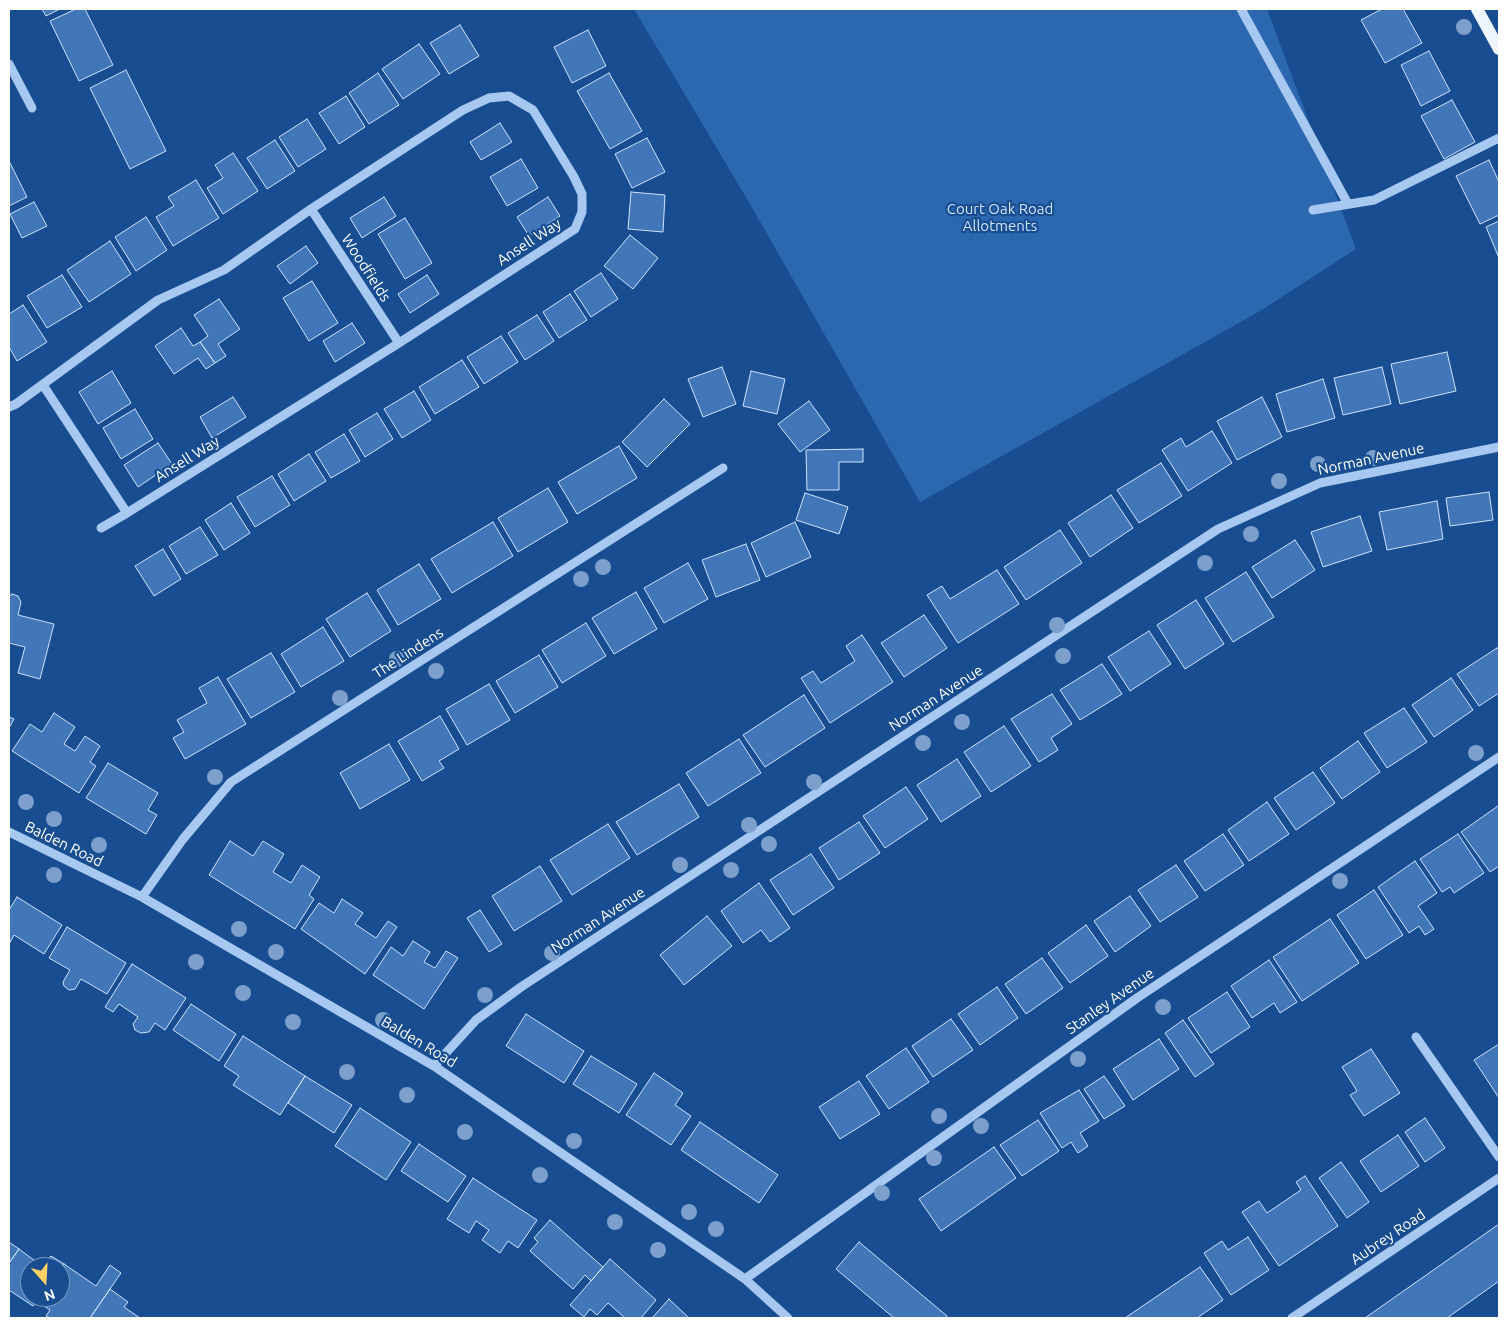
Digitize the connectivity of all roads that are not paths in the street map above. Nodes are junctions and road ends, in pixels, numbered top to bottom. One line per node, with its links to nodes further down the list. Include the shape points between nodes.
1 (1241, 9): 7 (street)
2 (1477, 9): 3 (main road)
3 (1499, 49)
4 (9, 64): 5 (street)
5 (32, 108)
6 (1499, 138): 7 (street, via 1374,200)
7 (1348, 204): 9 (street)
8 (311, 209): 10 (street, Woodfields); 10 (street, Ansell Way, via 463,110 489,98 509,96 533,110 582,194 582,212 575,229); 11 (street, Ansell Way, via 224,270 158,300)
9 (1313, 210)
10 (399, 343): 15 (street, Ansell Way)
11 (43, 385): 12 (street, Ansell Way); 15 (street)
12 (9, 407)
13 (1499, 446): 21 (street, Norman Avenue, via 1320,483 1218,529 521,987 476,1020)
14 (723, 468): 19 (street, The Lindens, via 232,782 184,839)
15 (127, 513): 16 (street, Ansell Way)
16 (101, 528)
17 (1499, 757): 24 (street, Stanley Avenue, via 1137,998)
18 (9, 832): 19 (street, Balden Road)
19 (142, 897): 21 (street, Balden Road)
20 (1416, 1037): 22 (street)
21 (434, 1066): 24 (street, Balden Road)
22 (1499, 1157)
23 (1499, 1178): 26 (street, Aubrey Road)
24 (745, 1279): 25 (street, Balden Road)
25 (788, 1318)
26 (1292, 1318)

